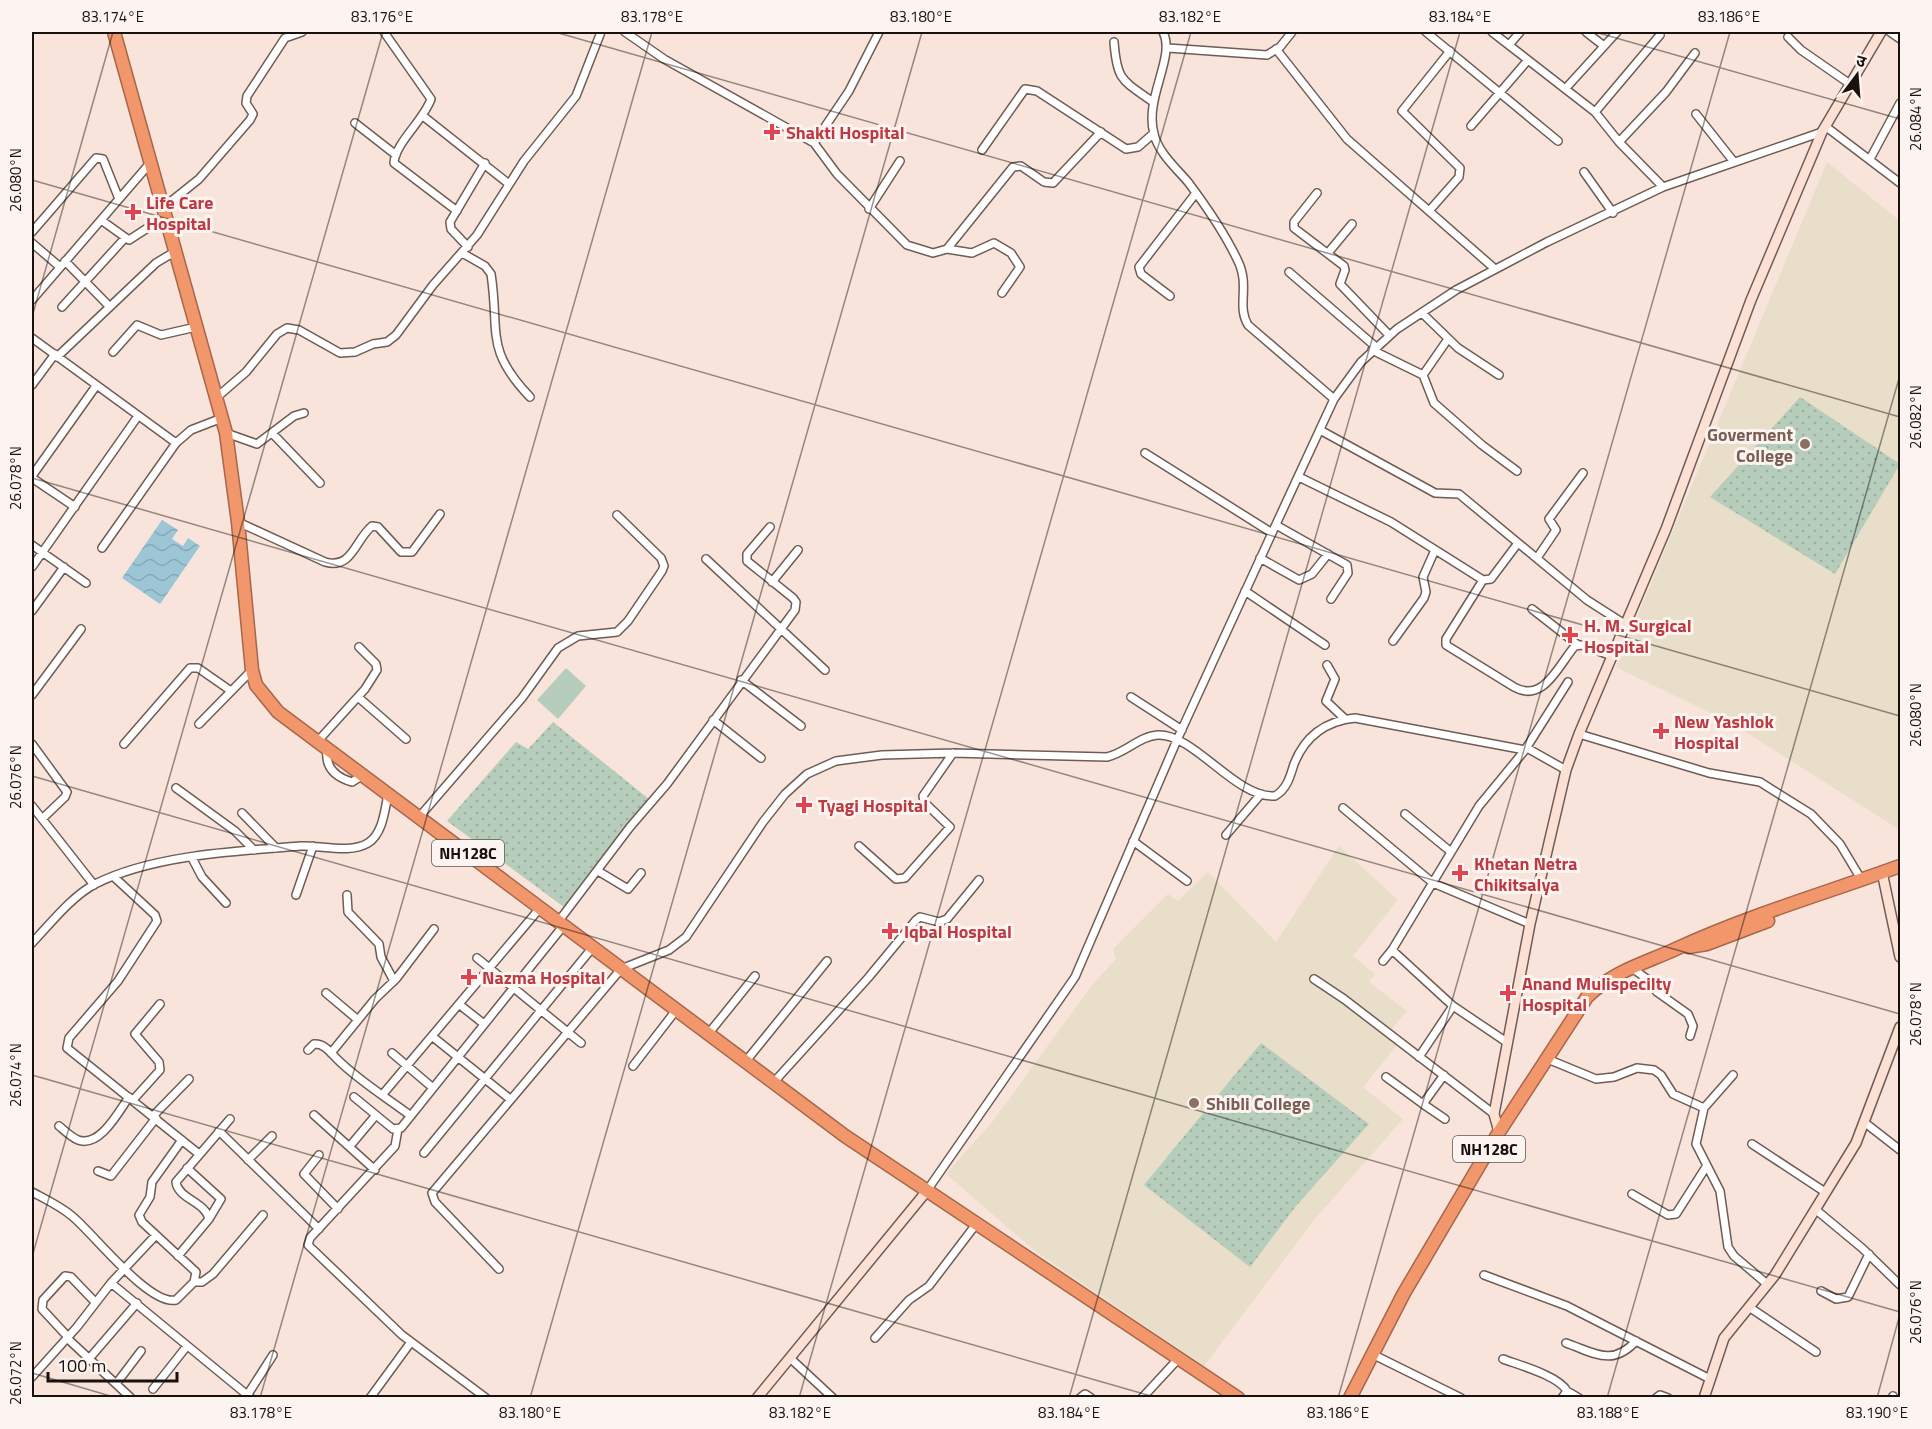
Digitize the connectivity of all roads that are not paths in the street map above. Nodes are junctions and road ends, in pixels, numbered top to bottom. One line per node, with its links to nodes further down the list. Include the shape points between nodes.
1 (114, 32): 47 (highway, NH128C)
2 (302, 32): 58 (street, via 285,38 247,96 246,103 253,112 250,120 199,179)
3 (384, 32): 34 (street, via 430,96)
4 (601, 32): 52 (street, via 576,96)
5 (626, 32): 42 (street, via 664,59)
6 (879, 32): 42 (street, via 849,92)
7 (1163, 32): 22 (street)
8 (1292, 32): 23 (street)
9 (1426, 32): 24 (street)
10 (1492, 32): 20 (street)
11 (1520, 32): 20 (street)
12 (1586, 32): 21 (street)
13 (1617, 32): 21 (street)
14 (1881, 32): 27 (street)
15 (1890, 32): 18 (street)
16 (1660, 35): 32 (street)
17 (1788, 37): 27 (street)
18 (1900, 39)
19 (1114, 42): 30 (street, via 1121,78)
20 (1509, 45): 26 (street)
21 (1604, 46): 28 (street)
22 (1168, 48): 23 (street, via 1260,56); 30 (street)
23 (1276, 49): 60 (street, via 1347,139)
24 (1450, 51): 29 (street); 60 (street, via 1402,111 1460,168 1459,177)
25 (1695, 53): 41 (street, via 1666,92)
26 (1528, 60): 28 (street); 29 (street)
27 (1850, 84): 37 (street)
28 (1566, 88): 32 (street)
29 (1501, 93): 36 (street); 40 (street)
30 (1153, 102): 39 (street)
31 (1900, 103): 45 (street)
32 (1595, 112): 41 (street)
33 (1696, 114): 48 (street)
34 (423, 116): 44 (street); 49 (street)
35 (356, 123): 44 (street)
36 (1471, 126)
37 (1824, 129): 45 (street); 48 (street); 135 (street, via 1751,300 1666,529)
38 (1101, 132): 39 (street, via 1129,150); 43 (street, via 1037,91 1025,89); 68 (street, via 1053,183 1044,182 1021,166 1013,167)
39 (1154, 133): 54 (street)
40 (1558, 141)
41 (1619, 142): 53 (street)
42 (814, 143): 57 (street)
43 (982, 150)
44 (396, 155): 59 (street, via 397,166)
45 (1870, 159): 51 (street)
46 (900, 161): 57 (street)
47 (151, 162): 56 (street); 58 (highway, NH128C)
48 (1734, 162): 53 (street)
49 (485, 163): 52 (street); 59 (street)
50 (1584, 172): 61 (street)
51 (1900, 180)
52 (509, 184): 67 (street)
53 (1663, 187): 61 (street)
54 (1196, 193): 77 (street, via 1139,267 1141,274); 95 (street, via 1243,271 1243,313 1248,325)
55 (1317, 193): 71 (street, via 1294,225)
56 (119, 199): 62 (street); 64 (street, via 103,159 96,158)
57 (869, 209): 68 (street, via 907,245 933,253)
58 (165, 211): 65 (street, via 134,239); 69 (highway, NH128C)
59 (457, 211): 67 (street, via 450,226)
60 (1429, 211): 73 (street)
61 (1613, 213): 73 (street)
62 (101, 220): 65 (street); 72 (street)
63 (1352, 224): 71 (street)
64 (32, 232)
65 (125, 238): 75 (street)
66 (32, 243): 72 (street)
67 (468, 247): 70 (street)
68 (947, 249): 76 (street, via 972,253 994,243 1011,253 1020,267)
69 (176, 251): 79 (street, via 156,263); 82 (highway, NH128C)
70 (462, 253): 93 (street, via 491,274 497,351 506,369); 94 (street, via 387,342 340,353 299,330 287,328)
71 (1328, 253): 83 (street, via 1345,268 1339,280 1341,286)
72 (62, 264): 75 (street); 78 (street)
73 (1495, 269): 81 (street)
74 (1289, 272): 86 (street)
75 (85, 282): 79 (street); 80 (street)
76 (1002, 293)
77 (1170, 296)
78 (32, 300)
79 (109, 306): 88 (street)
80 (62, 307)
81 (1422, 313): 83 (street); 85 (street)
82 (196, 327): 87 (street, via 161,335 137,325); 94 (highway, NH128C)
83 (1389, 335): 86 (street)
84 (32, 338): 88 (street)
85 (1448, 339): 89 (street); 90 (street)
86 (1374, 348): 89 (street); 95 (street)
87 (113, 352)
88 (56, 355): 91 (street); 92 (street)
89 (1423, 375): 104 (street, via 1434,403)
90 (1499, 375)
91 (32, 385)
92 (96, 386): 97 (street); 106 (street)
93 (530, 397)
94 (216, 398): 98 (highway, NH128C)
95 (1334, 399): 99 (street)
96 (304, 413): 101 (street)
97 (138, 416): 102 (street); 109 (street)
98 (222, 418): 100 (highway, NH128C); 102 (street, via 191,430)
99 (1320, 430): 107 (street); 116 (street, via 1436,493 1459,494)
100 (226, 433): 101 (street, via 257,444); 112 (highway, NH128C)
101 (272, 433): 108 (street)
102 (176, 443): 118 (street)
103 (1145, 453): 115 (street)
104 (1517, 471)
105 (1582, 473): 124 (street, via 1550,517 1556,530)
106 (32, 477): 109 (street)
107 (1299, 477): 113 (street); 120 (street, via 1391,522)
108 (320, 483)
109 (75, 507): 121 (street)
110 (440, 514): 112 (street, via 412,552 401,552 378,527 372,526 345,561 337,565)
111 (617, 515): 174 (street, via 661,558 662,571 622,628 610,635 578,636 558,648 522,698)
112 (238, 522): 144 (highway, NH128C)
113 (1276, 525): 115 (street); 122 (street)
114 (770, 527): 129 (street, via 746,558)
115 (1272, 533): 123 (street)
116 (1518, 543): 124 (street); 128 (street, via 1491,579)
117 (32, 545): 121 (street)
118 (102, 548)
119 (798, 550): 129 (street)
120 (1435, 550): 128 (street); 138 (street, via 1422,577 1424,598)
121 (42, 552): 126 (street); 127 (street)
122 (1328, 554): 123 (street, via 1312,574 1299,580); 132 (street, via 1349,570)
123 (1260, 558): 131 (street)
124 (1537, 558): 135 (street, via 1587,600)
125 (706, 560): 136 (street)
126 (32, 567)
127 (64, 567): 130 (street); 134 (street)
128 (1484, 580): 140 (street, via 1446,639 1449,648 1521,691 1530,692 1557,673)
129 (772, 582): 136 (street, via 796,602 795,610)
130 (86, 583)
131 (1245, 591): 139 (street); 156 (street)
132 (1331, 599)
133 (1532, 609): 140 (street)
134 (32, 611)
135 (1626, 624): 142 (street)
136 (779, 628): 145 (street); 146 (street)
137 (81, 629): 149 (street)
138 (1393, 641)
139 (1325, 645)
140 (1578, 645): 142 (street)
141 (359, 647): 150 (street, via 378,666)
142 (1612, 656): 157 (street)
143 (1327, 665): 152 (street, via 1335,679 1326,701)
144 (252, 670): 148 (street); 161 (highway, NH128C, via 265,698)
145 (825, 670)
146 (741, 680): 153 (street); 155 (street)
147 (1568, 682): 163 (street)
148 (231, 691): 154 (street); 160 (street, via 198,668 190,668)
149 (32, 695)
150 (358, 697): 158 (street); 161 (street)
151 (1131, 697): 156 (street)
152 (1344, 719): 163 (street); 169 (street, via 1322,728 1306,742 1280,793)
153 (713, 720): 165 (street); 185 (street)
154 (200, 724)
155 (801, 726)
156 (1182, 730): 159 (street)
157 (1580, 734): 166 (street); 190 (street, via 1709,773 1760,782 1811,814 1840,844)
158 (406, 739)
159 (1177, 740): 164 (street, via 1151,736 1125,752 1107,757); 169 (street); 177 (street)
160 (124, 744)
161 (322, 746): 168 (highway, NH128C)
162 (33, 748): 175 (street, via 67,792)
163 (1525, 750): 166 (street); 182 (street, via 1479,806)
164 (953, 753): 179 (street, via 923,796 924,802 950,827 905,878 896,879); 212 (street, via 857,757 807,774 763,822 686,937 669,950)
165 (761, 758)
166 (1566, 770): 200 (street)
167 (176, 788): 181 (street, via 235,831)
168 (388, 794): 174 (highway, NH128C); 178 (street, via 378,833 368,843 348,848)
169 (1261, 794): 176 (street)
170 (32, 806): 175 (street)
171 (1343, 807): 193 (street)
172 (242, 813): 180 (street)
173 (1405, 814): 182 (street)
174 (420, 816): 198 (highway, NH128C)
175 (42, 819): 194 (street)
176 (1226, 835)
177 (1133, 841): 192 (street); 280 (street, via 1075,977)
178 (313, 846): 180 (street); 195 (street)
179 (859, 846)
180 (276, 848): 181 (street)
181 (254, 850): 183 (street)
182 (1451, 852): 193 (street)
183 (192, 858): 189 (street); 197 (street, via 202,877)
184 (1900, 866): 188 (highway, NH128C)
185 (598, 871): 186 (street, via 628,889); 199 (street)
186 (641, 873)
187 (1900, 873): 188 (highway, NH128C)
188 (1882, 876): 190 (highway, NH128C); 204 (highway, NH128C, via 1707,944); 206 (street)
189 (114, 877): 194 (street); 250 (street, via 157,921 118,981 67,1044 70,1053)
190 (1861, 879): 204 (highway, NH128C, via 1703,936)
191 (980, 880): 246 (street, via 947,919 916,920)
192 (1187, 881)
193 (1433, 883): 200 (street); 205 (street)
194 (94, 885): 202 (street)
195 (296, 895)
196 (347, 895): 215 (street, via 348,912 379,944 381,957)
197 (226, 903)
198 (540, 908): 199 (highway, NH128C); 211 (street)
199 (561, 924): 203 (highway, NH128C); 216 (street)
200 (1530, 924): 231 (street)
201 (434, 929): 215 (street)
202 (32, 943)
203 (593, 947): 212 (highway, NH128C); 222 (street)
204 (1678, 949): 210 (highway, NH128C)
205 (1392, 950): 209 (street); 220 (street)
206 (1900, 957)
207 (477, 958): 211 (street)
208 (827, 961): 238 (street)
209 (1383, 961)
210 (1630, 967): 228 (street, via 1688,1014 1693,1026); 237 (highway, NH128C, via 1587,997)
211 (490, 969): 216 (street); 219 (street)
212 (621, 969): 221 (highway, NH128C); 226 (street)
213 (754, 976): 227 (street)
214 (1314, 979): 236 (street)
215 (394, 981): 223 (street)
216 (512, 987): 222 (street); 224 (street)
217 (326, 993): 223 (street)
218 (160, 1004): 250 (street, via 135,1034 159,1062 160,1071)
219 (460, 1005): 224 (street); 229 (street)
220 (1453, 1006): 231 (street); 236 (street)
221 (677, 1009): 227 (highway, NH128C); 239 (street)
222 (540, 1011): 226 (street); 245 (street)
223 (358, 1020): 233 (street)
224 (484, 1023): 235 (street)
225 (1900, 1027): 261 (street)
226 (567, 1031): 230 (street); 251 (street)
227 (709, 1033): 238 (highway, NH128C)
228 (1690, 1036)
229 (433, 1037): 235 (street); 240 (street)
230 (581, 1043)
231 (1508, 1043): 254 (street)
232 (308, 1050): 233 (street, via 318,1043)
233 (331, 1053): 248 (street, via 356,1079)
234 (392, 1053): 240 (street)
235 (458, 1057): 245 (street); 247 (street)
236 (1419, 1057): 242 (street)
237 (1545, 1058): 253 (street, via 1596,1079 1637,1068 1654,1070 1673,1094); 265 (highway, NH128C)
238 (747, 1060): 246 (highway, NH128C)
239 (633, 1065)
240 (408, 1066): 247 (street); 248 (street)
241 (1733, 1075): 253 (street)
242 (1444, 1076): 252 (street); 254 (street)
243 (1386, 1077): 252 (street)
244 (189, 1079): 258 (street)
245 (484, 1079): 251 (street); 271 (street)
246 (774, 1082): 280 (highway, NH128C)
247 (433, 1088): 257 (street)
248 (383, 1094): 257 (street)
249 (354, 1097): 256 (street)
250 (131, 1098): 258 (street); 262 (street, via 102,1132 87,1141 76,1139)
251 (510, 1099): 293 (street, via 431,1197)
252 (1423, 1104): 260 (street)
253 (1704, 1108): 275 (street, via 1696,1137)
254 (1494, 1113): 265 (street)
255 (314, 1115): 269 (street)
256 (376, 1115): 263 (street); 269 (street)
257 (411, 1116): 263 (street)
258 (155, 1117): 267 (street); 278 (street, via 111,1176)
259 (230, 1119): 264 (street)
260 (1445, 1119)
261 (1863, 1125): 270 (street); 281 (street)
262 (59, 1126)
263 (398, 1129): 277 (street, via 395,1146)
264 (219, 1131): 272 (street); 274 (street)
265 (1499, 1132): 311 (highway, NH128C)
266 (272, 1136): 274 (street)
267 (182, 1140): 272 (street); 289 (street, via 152,1182 148,1200 140,1211 139,1219)
268 (1752, 1144): 281 (street)
269 (350, 1146): 277 (street)
270 (1900, 1150)
271 (424, 1153)
272 (199, 1154): 276 (street)
273 (319, 1155): 283 (street, via 304,1174)
274 (248, 1160): 288 (street)
275 (1706, 1167): 282 (street, via 1676,1214 1668,1215); 297 (street, via 1720,1191 1731,1253)
276 (187, 1168): 286 (street, via 220,1199); 286 (street, via 176,1185 207,1212)
277 (375, 1170): 283 (street)
278 (98, 1171)
279 (32, 1192): 292 (street, via 70,1214)
280 (926, 1192): 287 (highway, NH128C); 313 (street)
281 (1825, 1192): 284 (street)
282 (1632, 1194)
283 (338, 1209): 288 (street)
284 (1815, 1209): 290 (street); 297 (street)
285 (263, 1215): 295 (street, via 208,1279)
286 (209, 1219): 291 (street)
287 (977, 1223): 304 (street, via 929,1286 909,1300); 314 (highway, NH128C)
288 (319, 1229): 306 (street, via 308,1241 311,1248)
289 (156, 1235): 291 (street); 292 (street)
290 (1869, 1254): 298 (street); 299 (street, via 1848,1297 1836,1299)
291 (178, 1256): 295 (street, via 194,1268)
292 (124, 1268): 295 (street, via 170,1301); 296 (street)
293 (499, 1269)
294 (1484, 1275): 305 (street, via 1567,1306)
295 (194, 1282)
296 (111, 1283): 300 (street); 301 (street)
297 (1767, 1284): 302 (street)
298 (1900, 1285)
299 (1821, 1291)
300 (95, 1302): 303 (street); 303 (street, via 68,1276 62,1277 48,1294 42,1309)
301 (137, 1303): 308 (street); 316 (street)
302 (1749, 1306): 310 (street); 318 (street, via 1724,1338)
303 (68, 1338): 316 (street); 317 (street)
304 (875, 1338)
305 (1636, 1341): 307 (street, via 1625,1353 1611,1358); 318 (street)
306 (411, 1342): 324 (street); 325 (street)
307 (1566, 1343)
308 (187, 1346): 320 (street); 322 (street)
309 (141, 1351): 319 (street)
310 (1816, 1352)
311 (1372, 1354): 332 (highway, NH128C); 333 (street)
312 (273, 1355): 322 (street)
313 (790, 1358): 326 (street); 327 (street)
314 (1179, 1358): 330 (street); 331 (highway, NH128C)
315 (1503, 1359): 321 (street, via 1546,1375 1564,1386)
316 (88, 1360): 319 (street)
317 (32, 1377)
318 (1710, 1379): 337 (street)
319 (116, 1384): 323 (street)
320 (153, 1389)
321 (1565, 1394): 334 (street)
322 (250, 1396)
323 (131, 1398)
324 (370, 1398)
325 (486, 1398)
326 (757, 1398)
327 (833, 1398)
328 (1080, 1398): 329 (street)
329 (1091, 1398)
330 (1142, 1398)
331 (1238, 1398)
332 (1350, 1398)
333 (1461, 1398)
334 (1579, 1398)
335 (1656, 1398): 336 (street)
336 (1668, 1398)
337 (1704, 1398)

